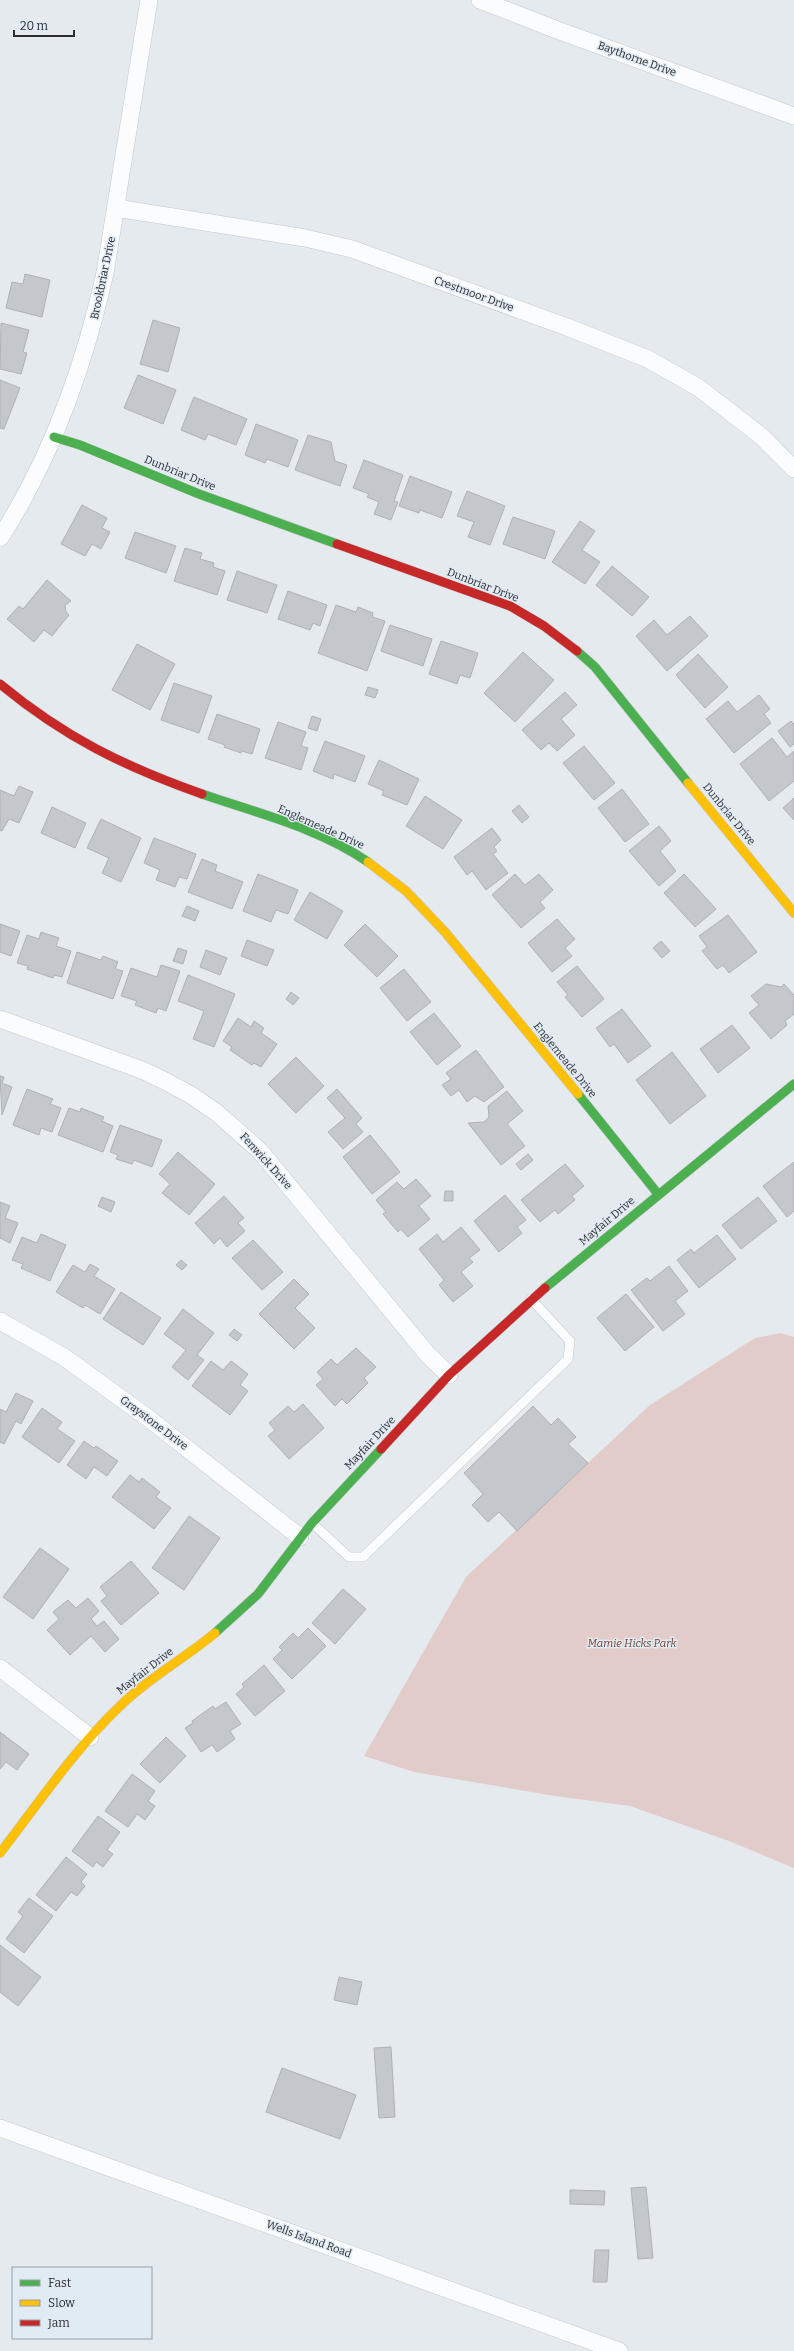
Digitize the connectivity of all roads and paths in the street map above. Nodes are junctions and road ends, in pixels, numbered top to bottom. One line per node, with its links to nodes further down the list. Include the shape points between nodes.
1 (148, 0): 4 (street, Brookbriar Drive)
2 (480, 0): 3 (street, Baythorne Drive)
3 (794, 116)
4 (116, 208): 5 (street, Brookbriar Drive, via 106,273 96,316 77,379); 6 (street, Crestmoor Drive, via 305,238 352,250 567,327 648,359 699,388 761,436)
5 (54, 437): 7 (street, Brookbriar Drive, via 34,480); 9 (street, Dunbriar Drive, via 80,445 199,494 510,606 540,621 569,642 595,667)
6 (794, 469)
7 (0, 538)
8 (0, 684): 12 (street, Englemeade Drive, via 84,744 156,777 333,843 361,857 392,880 418,903 464,955)
9 (794, 913)
10 (0, 1020): 15 (street, Fenwick Drive, via 142,1070 191,1095 237,1129 260,1151 428,1355)
11 (794, 1084): 12 (street, Mayfair Drive)
12 (658, 1194): 13 (street, Mayfair Drive)
13 (531, 1299): 15 (street, Mayfair Drive); 16 (lane, via 570,1341 568,1359 363,1557 349,1557)
14 (0, 1321): 17 (street, Graystone Drive, via 64,1357 148,1418)
15 (449, 1375): 16 (street, Mayfair Drive)
16 (312, 1523): 17 (street, Mayfair Drive)
17 (300, 1537): 19 (street, Mayfair Drive, via 276,1572 238,1614 118,1706)
18 (0, 1668): 19 (street)
19 (90, 1737): 20 (street, Mayfair Drive)
20 (0, 1853)
21 (0, 2128): 22 (street, Wells Island Road)
22 (619, 2351)

